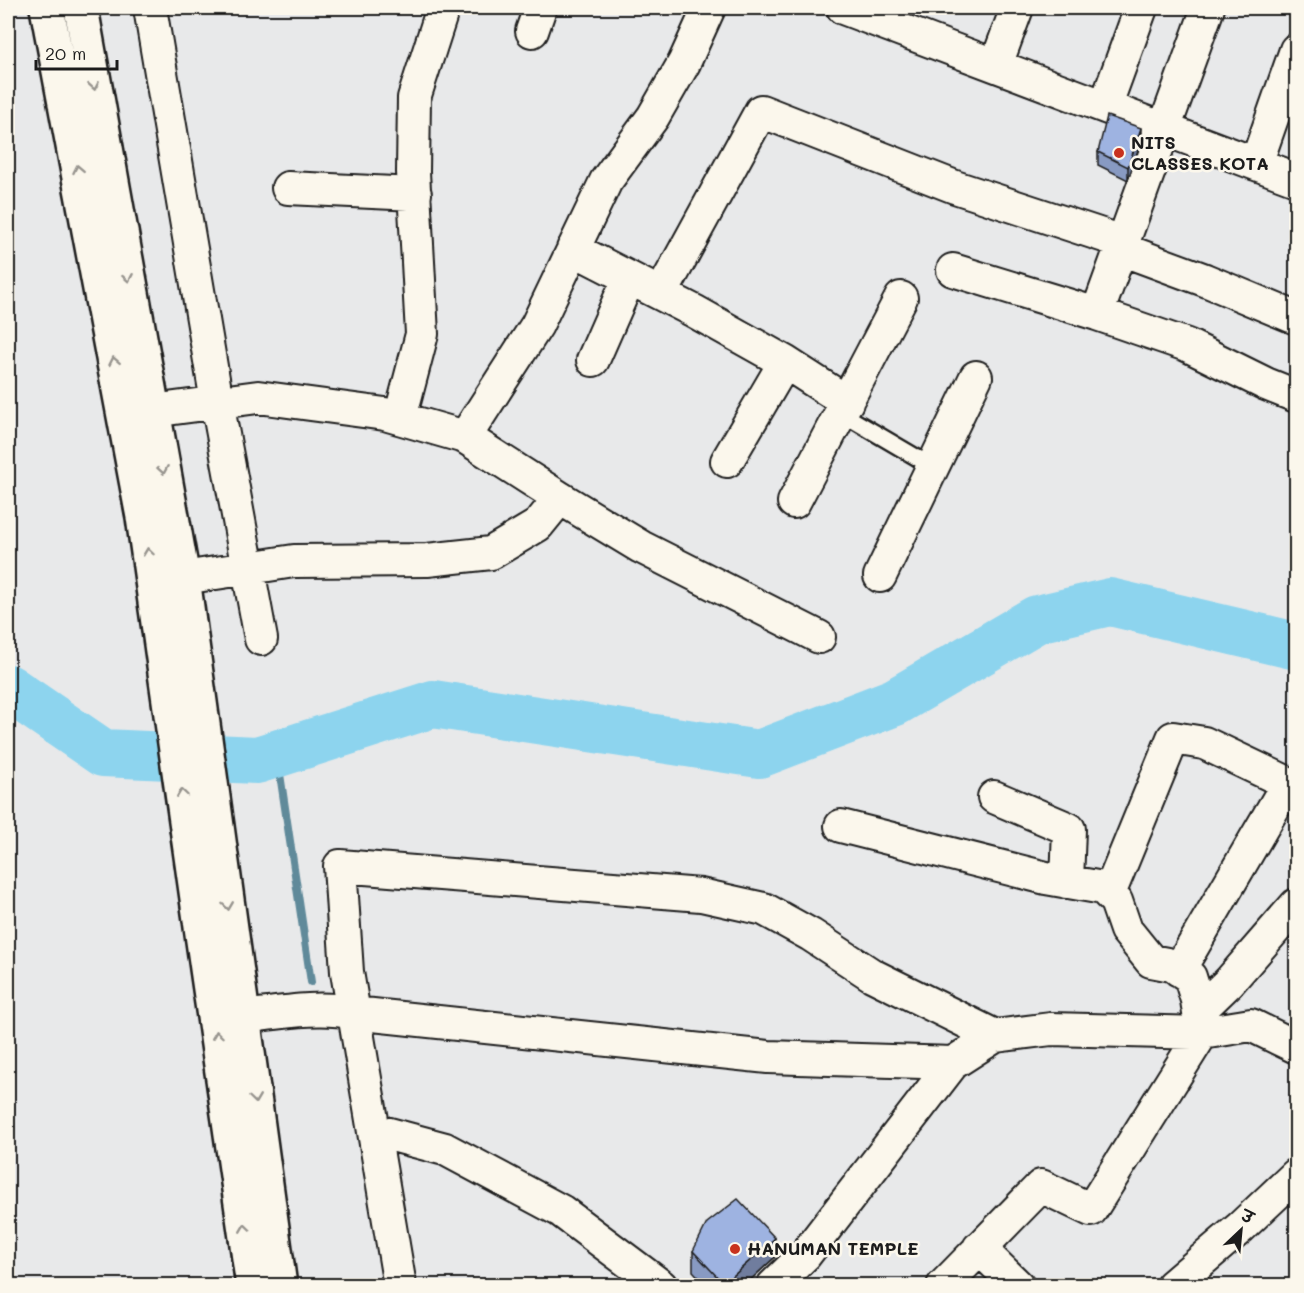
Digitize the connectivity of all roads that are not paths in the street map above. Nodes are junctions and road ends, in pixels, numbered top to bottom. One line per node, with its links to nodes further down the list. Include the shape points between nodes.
1 (47, 8): 42 (street, one-way to 1, via 141,506)
2 (81, 8): 33 (street, one-way to 33)
3 (150, 8): 31 (street)
4 (443, 8): 18 (street, via 414,98)
5 (709, 8): 20 (street, via 684,63 653,117 606,181)
6 (843, 8): 10 (street)
7 (1017, 8): 12 (street)
8 (1142, 8): 13 (street)
9 (1208, 8): 14 (street)
10 (883, 15): 12 (street)
11 (1296, 50): 15 (street)
12 (996, 65): 13 (street)
13 (1105, 107): 14 (street)
14 (1164, 129): 15 (street); 19 (street)
15 (1256, 164): 16 (street)
16 (1296, 179)
17 (288, 188): 18 (street)
18 (415, 194): 34 (street, via 422,334)
19 (1122, 245): 23 (street, via 955,187 761,111); 25 (street); 26 (street)
20 (573, 249): 22 (street); 35 (street, via 537,325)
21 (953, 270): 25 (street)
22 (629, 278): 23 (street); 27 (street)
23 (661, 294): 28 (street)
24 (902, 298): 32 (street)
25 (1097, 314): 30 (street, via 1187,345)
26 (1296, 318)
27 (593, 360)
28 (785, 362): 32 (street); 36 (street)
29 (976, 377): 37 (street)
30 (1296, 396)
31 (217, 402): 33 (street); 34 (street, via 258,398); 40 (street)
32 (844, 407): 37 (lane); 39 (street)
33 (152, 411): 42 (street, one-way to 42)
34 (400, 418): 35 (street)
35 (465, 436): 38 (street)
36 (727, 461)
37 (933, 467): 41 (street)
38 (560, 498): 40 (street, via 538,525 491,553 427,560 294,561); 43 (street, via 641,547)
39 (794, 502)
40 (248, 568): 42 (street); 44 (street)
41 (880, 576)
42 (167, 581): 48 (street)
43 (819, 637)
44 (261, 639)
45 (1292, 784): 50 (street, via 1204,743 1173,738); 52 (street)
46 (994, 797): 49 (street, via 1069,829)
47 (841, 826): 49 (street)
48 (205, 850): 54 (street, one-way to 54); 62 (street, one-way to 48)
49 (1067, 882): 50 (street, via 1103,888)
50 (1109, 894): 52 (street, via 1116,901 1126,930 1151,961)
51 (1296, 905): 55 (street)
52 (1179, 970): 55 (street, via 1191,977)
53 (354, 1013): 54 (street, via 297,1011); 56 (street, via 347,972 340,866 701,895 764,909 872,975); 58 (street, via 768,1057); 59 (street)
54 (243, 1017): 63 (street, one-way to 63)
55 (1200, 1022): 56 (street, via 1051,1029); 57 (street, via 1251,1025); 61 (street, via 1091,1210 1041,1186)
56 (995, 1036): 58 (street)
57 (1296, 1047)
58 (953, 1063): 66 (street, via 805,1255)
59 (374, 1130): 64 (street); 65 (street, via 445,1149 561,1211)
60 (1296, 1175): 69 (street)
61 (979, 1248): 67 (street); 68 (street)
62 (253, 1286)
63 (280, 1286)
64 (400, 1286)
65 (661, 1286)
66 (773, 1286)
67 (942, 1286)
68 (1018, 1286)
69 (1172, 1286)

